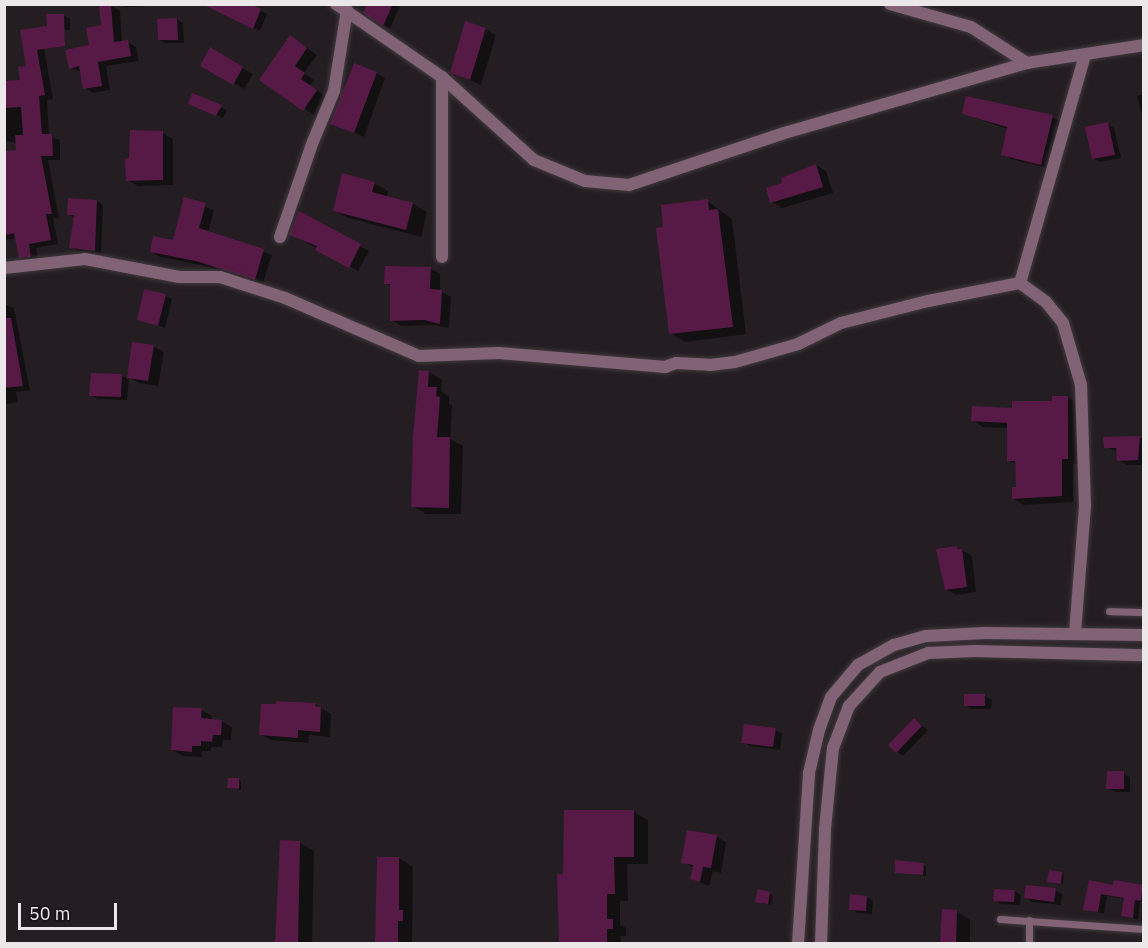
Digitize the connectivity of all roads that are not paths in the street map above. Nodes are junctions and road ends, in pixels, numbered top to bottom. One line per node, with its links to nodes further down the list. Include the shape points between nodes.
1 (890, 4): 5 (street, via 971,27)
2 (342, 7): 6 (street); 7 (street, via 334,91)
3 (1143, 45): 4 (street)
4 (1085, 55): 5 (street); 10 (street)
5 (1027, 63): 6 (street, via 784,133 629,185 585,181 534,160)
6 (442, 77): 8 (street)
7 (280, 237)
8 (442, 257)
9 (4, 268): 10 (street, via 85,259 179,277 220,276 285,298 419,356 499,353 665,367 676,363 735,362 798,344 841,323)
10 (1020, 283): 13 (street, via 1046,302 1063,323 1081,385 1085,506)
11 (1109, 611): 12 (lane)
12 (1143, 612)
13 (1075, 634): 14 (street); 19 (street, via 926,636 894,645 858,665 831,697 809,773)
14 (1143, 635)
15 (1143, 655): 20 (street, via 928,653 880,672 849,706 833,748 825,829)
16 (1000, 919): 17 (lane)
17 (1029, 920): 18 (lane); 21 (lane)
18 (1143, 929)
19 (798, 944)
20 (821, 944)
21 (1029, 944)

